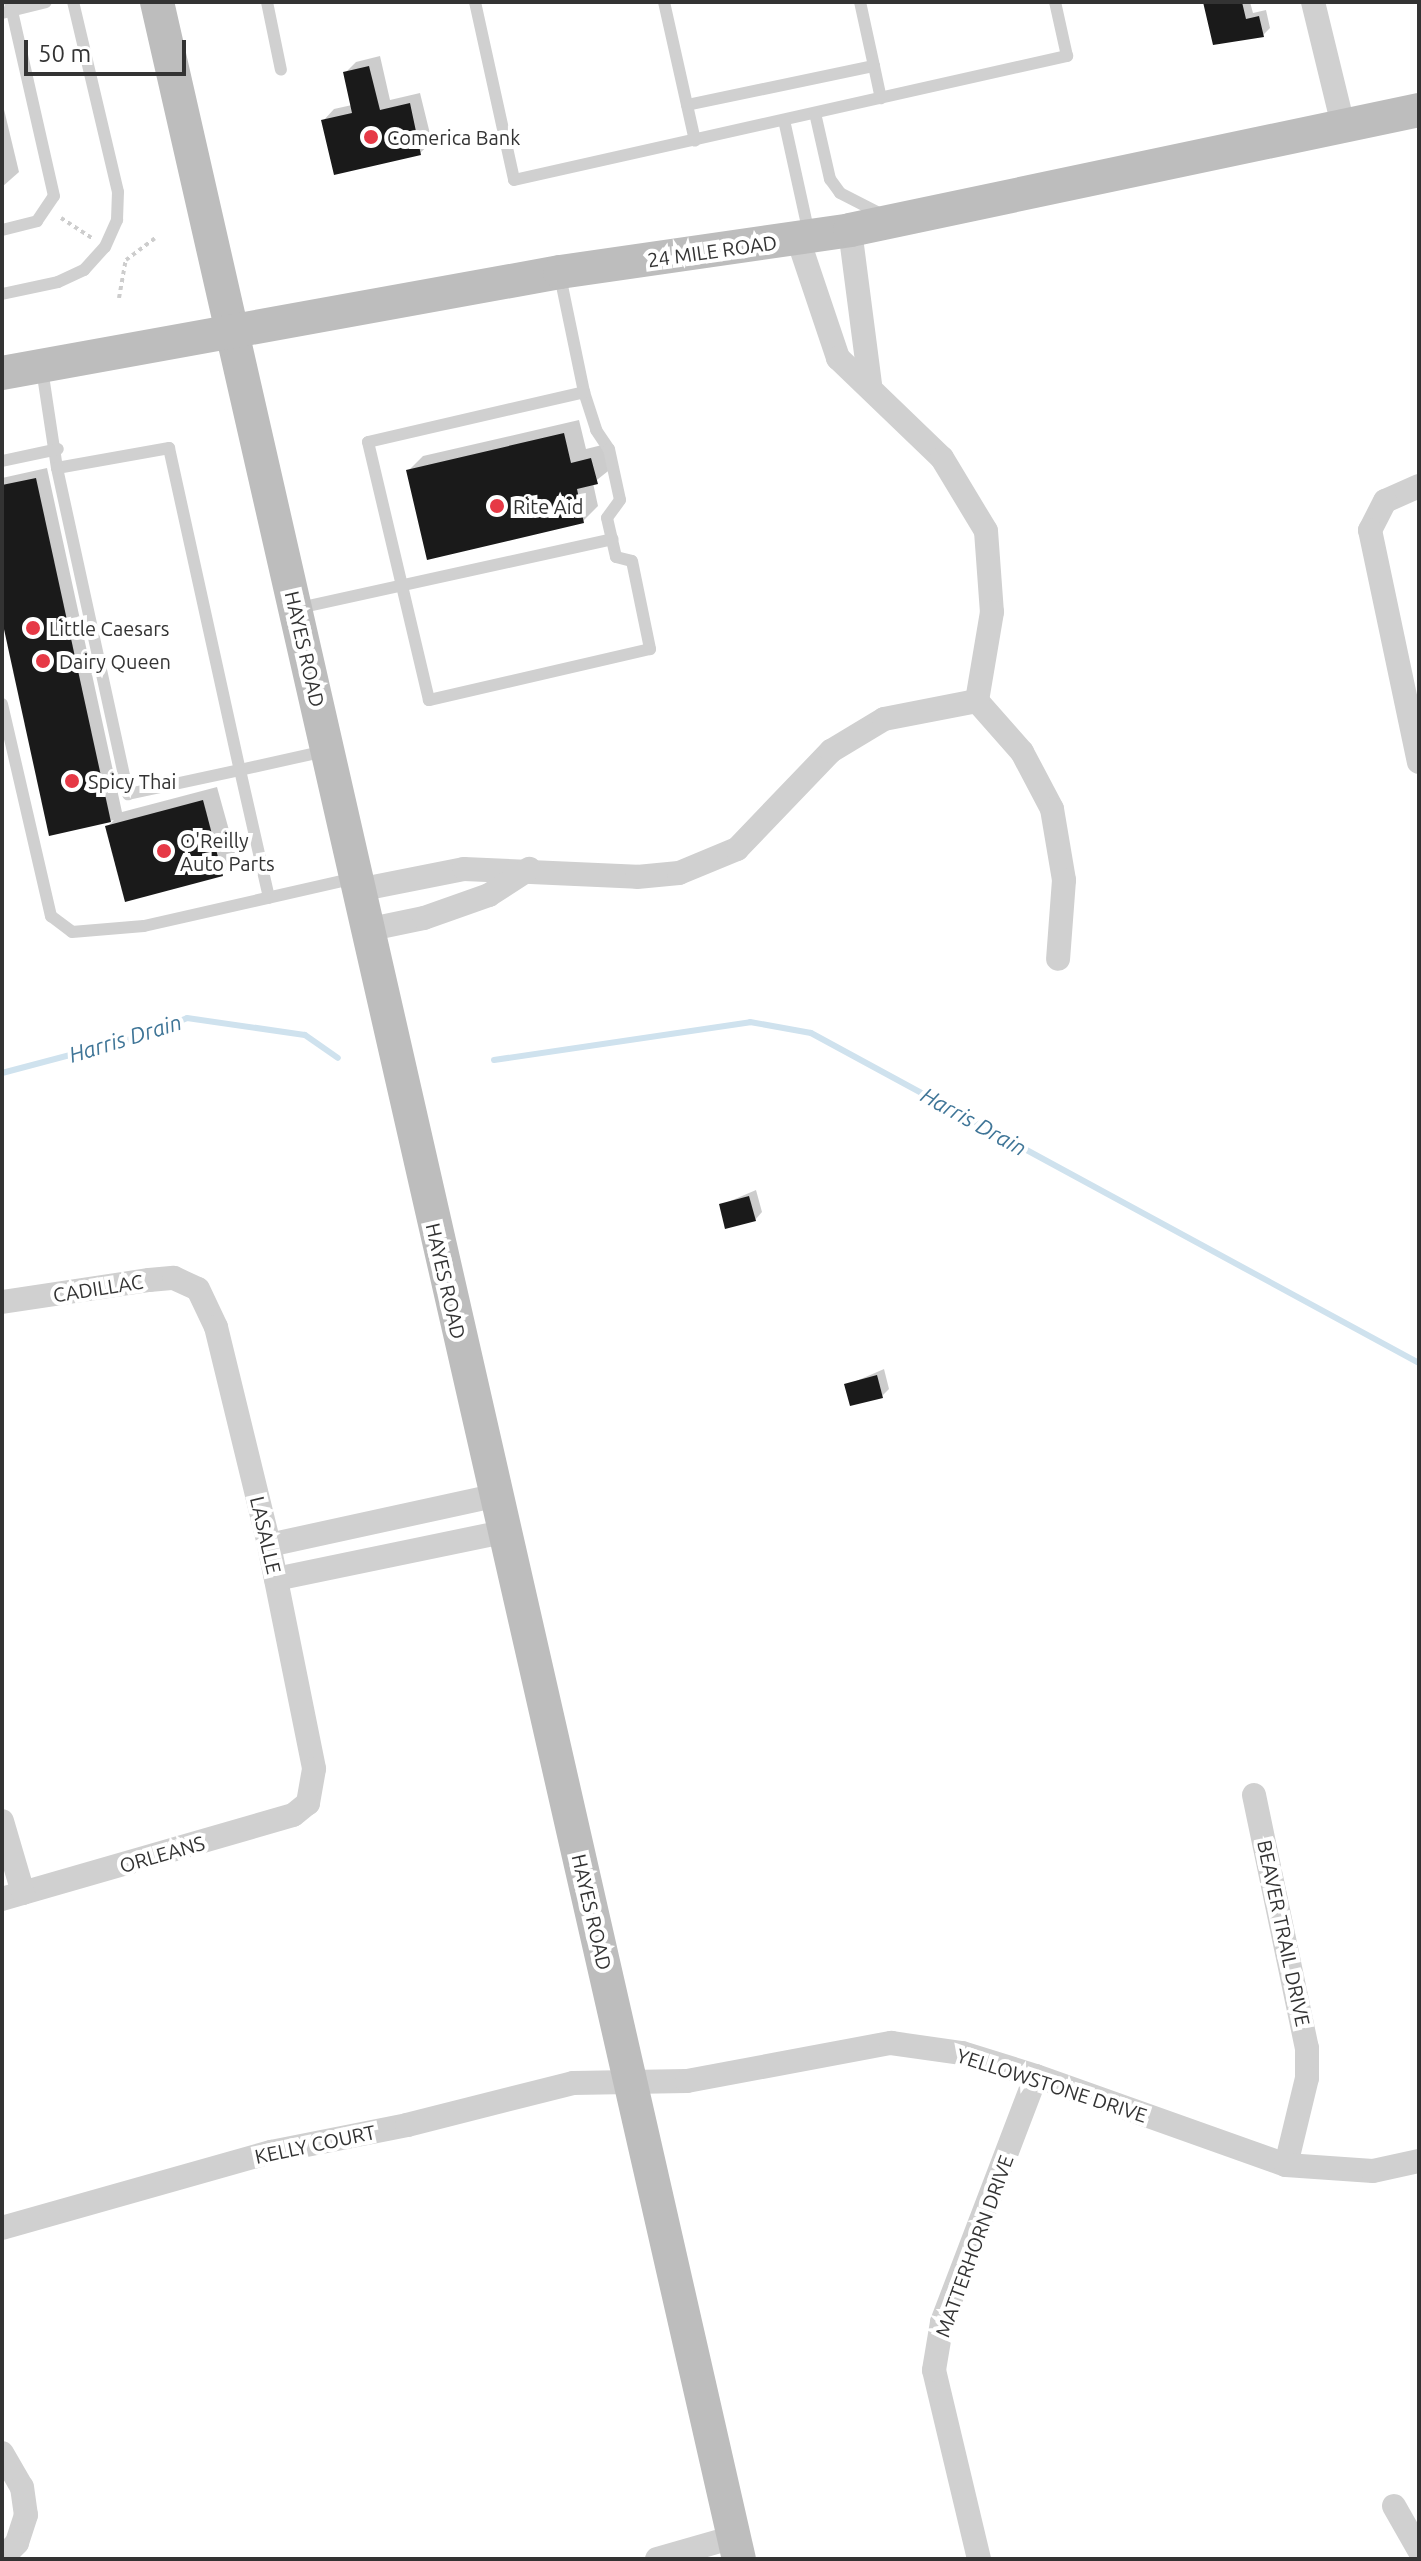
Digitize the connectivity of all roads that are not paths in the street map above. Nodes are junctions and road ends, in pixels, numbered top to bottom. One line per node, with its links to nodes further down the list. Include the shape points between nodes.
1 (46, 2): 10 (lane)
2 (73, 2): 25 (lane, via 118,192 117,220 105,247 84,270 58,282)
3 (157, 2): 26 (street, HAYES ROAD)
4 (475, 2): 19 (lane, via 514,180)
5 (664, 2): 14 (lane)
6 (860, 2): 11 (lane)
7 (1055, 2): 13 (lane, via 1067,56)
8 (1313, 2): 18 (street)
9 (271, 3): 12 (lane)
10 (8, 8): 21 (lane, via 54,196 37,221)
11 (874, 66): 13 (lane); 14 (lane)
12 (281, 70)
13 (881, 98): 16 (lane)
14 (687, 105): 19 (lane)
15 (1419, 110): 18 (street, 24 MILE ROAD)
16 (815, 113): 17 (lane); 20 (lane, via 830,179 840,193)
17 (784, 120): 19 (lane); 23 (lane)
18 (1343, 125): 20 (street, 24 MILE ROAD)
19 (695, 141)
20 (895, 221): 22 (street, 24 MILE ROAD)
21 (2, 230)
22 (850, 230): 23 (street, 24 MILE ROAD); 29 (street)
23 (804, 238): 24 (street, 24 MILE ROAD); 29 (street, via 838,358)
24 (560, 272): 26 (street, 24 MILE ROAD); 30 (lane)
25 (2, 294)
26 (233, 328): 27 (street, 24 MILE ROAD); 37 (street, HAYES ROAD)
27 (41, 365): 28 (street, 24 MILE ROAD); 31 (lane)
28 (2, 373)
29 (870, 385): 38 (street, via 942,458 986,531 992,612)
30 (584, 392): 35 (lane, via 596,430 609,449 620,500 607,518); 36 (lane, via 368,442)
31 (58, 449): 32 (lane); 33 (lane)
32 (2, 461)
33 (57, 468): 42 (lane, via 169,448); 42 (lane, via 128,794)
34 (1419, 486): 41 (street, via 1385,501 1370,530)
35 (612, 539): 36 (lane); 36 (lane, via 616,557 632,561 650,649 443,697 429,700)
36 (401, 585): 37 (lane)
37 (296, 609): 40 (street, HAYES ROAD)
38 (977, 701): 43 (street, via 884,719 831,751 737,849 679,873 637,877); 47 (street, via 1022,752 1052,809 1064,880)
39 (2, 704): 45 (lane, via 51,916 72,932 144,926)
40 (328, 751): 42 (lane); 44 (street, HAYES ROAD)
41 (1419, 762)
42 (240, 770): 45 (lane)
43 (529, 869): 44 (street, via 464,869); 46 (street, via 489,895 424,918)
44 (356, 884): 45 (lane); 46 (street, HAYES ROAD)
45 (269, 898)
46 (366, 930): 50 (street, HAYES ROAD)
47 (1058, 959)
48 (193, 1283): 49 (street, CADILLAC, via 149,1280); 52 (street, LASALLE, via 216,1327)
49 (2, 1302)
50 (494, 1496): 51 (street, HAYES ROAD); 52 (street)
51 (503, 1532): 53 (street); 59 (street, HAYES ROAD)
52 (269, 1545): 53 (street, LASALLE)
53 (276, 1579): 54 (street, LASALLE, via 313,1751)
54 (312, 1794): 57 (street, ORLEANS, via 302,1809 277,1821)
55 (1254, 1795): 61 (street, BEAVER TRAIL DRIVE, via 1307,2048 1307,2078)
56 (2, 1821): 57 (street)
57 (12, 1896)
58 (1036, 2076): 59 (street, YELLOWSTONE DRIVE, via 962,2053 891,2043 687,2081); 61 (street, YELLOWSTONE DRIVE); 69 (street, MATTERHORN DRIVE, via 942,2322 934,2370)
59 (632, 2083): 62 (street, KELLY COURT, via 573,2083 271,2152); 65 (street, HAYES ROAD)
60 (1419, 2161): 61 (street, YELLOWSTONE DRIVE, via 1373,2171)
61 (1286, 2165)
62 (2, 2228)
63 (2, 2453): 67 (street, via 22,2487 26,2515 17,2543)
64 (1394, 2506): 66 (street)
65 (736, 2548): 68 (street)
66 (1419, 2550)
67 (2, 2558)
68 (657, 2559)
69 (979, 2559)

